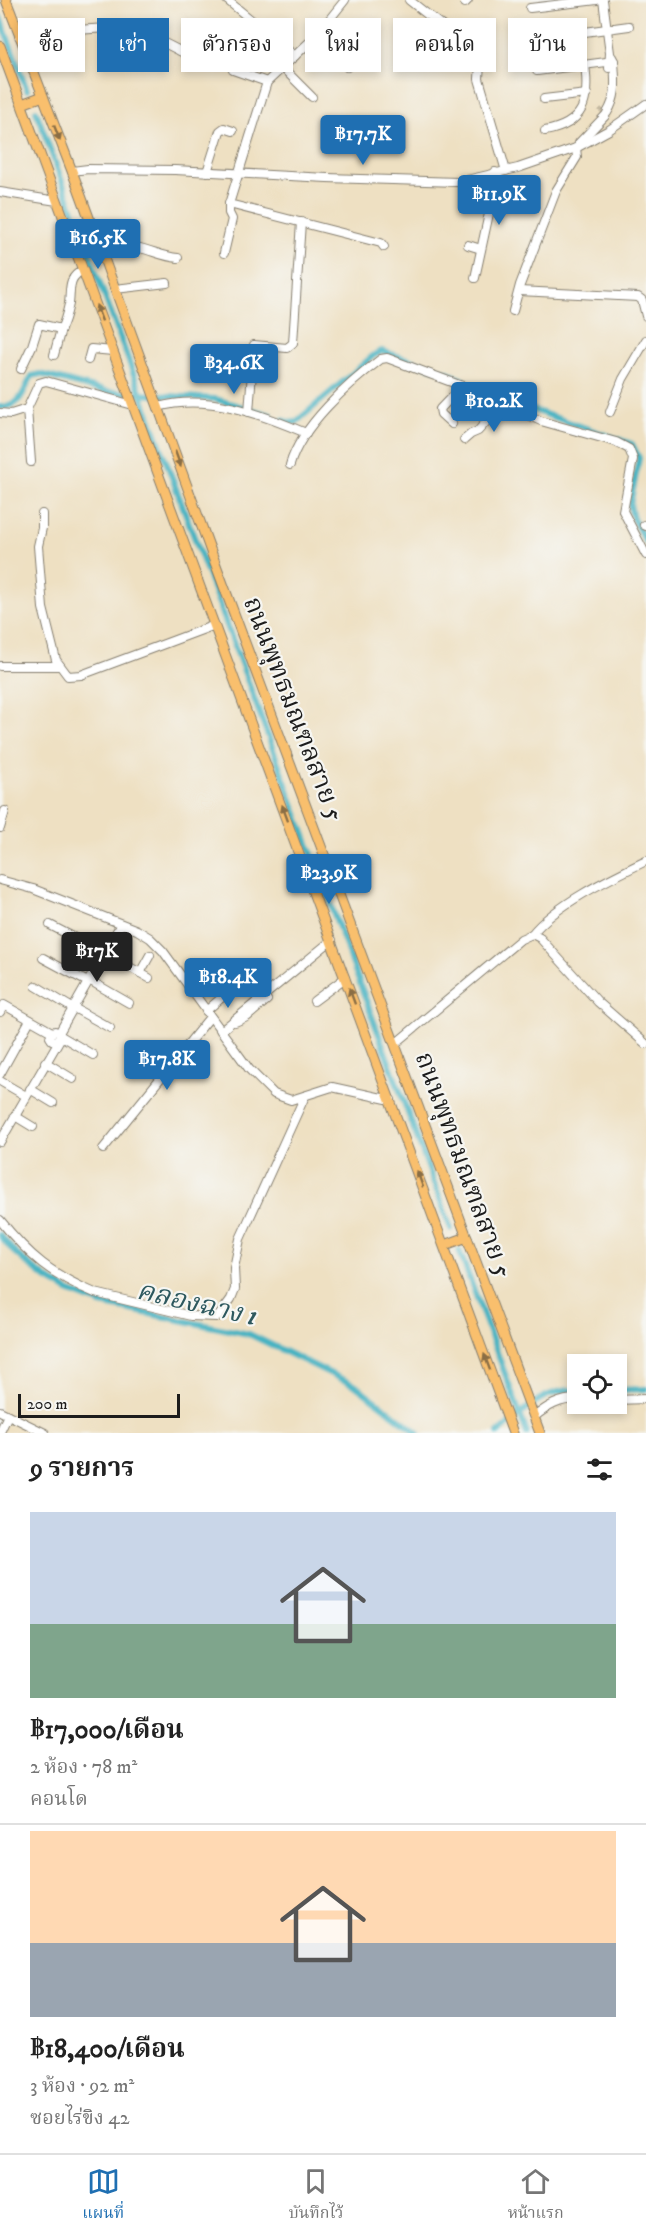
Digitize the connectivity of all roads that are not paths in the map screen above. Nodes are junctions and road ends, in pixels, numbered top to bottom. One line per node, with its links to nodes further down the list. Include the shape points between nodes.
1 (6, 0): 14 (main road, ถนนพุทธมณฑลสาย 5)
2 (227, 0): 18 (street)
3 (345, 0): 8 (street)
4 (409, 0): 9 (street)
5 (597, 0): 7 (street)
6 (603, 0): 12 (street)
7 (530, 8)
8 (331, 18)
9 (432, 18)
10 (630, 26): 12 (street)
11 (85, 30): 17 (street, via 134,31)
12 (607, 30): 13 (street); 19 (street)
13 (587, 32)
14 (18, 33)
15 (0, 46): 33 (main road, ถนนพุทธมณฑลสาย 5)
16 (305, 46): 18 (street)
17 (181, 50)
18 (295, 56)
19 (610, 63): 20 (street); 28 (street); 28 (street)
20 (587, 65)
21 (33, 72): 30 (main road, ถนนพุทธมณฑลสาย 5)
22 (239, 72): 27 (street)
23 (278, 72): 27 (street)
24 (288, 72): 31 (street)
25 (479, 72): 39 (street)
26 (585, 72): 29 (street)
27 (267, 82): 42 (street)
28 (614, 92): 37 (street, via 604,113)
29 (587, 94): 32 (street); 36 (street, via 570,122)
30 (43, 96): 33 (main road); 38 (main road, ถนนพุทธมณฑลสาย 5, one-way to 38)
31 (312, 98)
32 (544, 99)
33 (22, 104): 44 (main road, ถนนพุทธมณฑลสาย 5)
34 (646, 104): 37 (street)
35 (233, 131): 40 (street, via 220,131)
36 (545, 131)
37 (577, 147): 39 (street); 57 (street, via 577,157 556,191)
38 (72, 171): 40 (street); 50 (main road, ถนนพุทธมณฑลสาย 5)
39 (506, 171): 41 (street)
40 (207, 172): 42 (street)
41 (495, 172): 42 (street, via 458,182); 49 (street)
42 (237, 174): 45 (street)
43 (0, 192): 44 (street)
44 (57, 201): 53 (main road, ถนนพุทธมณฑลสาย 5)
45 (229, 204): 46 (street); 51 (street, via 232,219)
46 (301, 222): 48 (street); 70 (street, via 293,343 287,348 254,345)
47 (468, 245): 49 (street)
48 (384, 247)
49 (481, 249): 54 (street)
50 (101, 252): 52 (street, via 126,247); 56 (main road, ถนนพุทธมณฑลสาย 5)
51 (224, 253)
52 (178, 258)
53 (83, 270): 60 (street, via 75,273 71,281); 62 (main road, ถนนพุทธมณฑลสาย 5, one-way to 53)
54 (476, 278)
55 (167, 282): 56 (street)
56 (115, 289): 69 (main road, ถนนพุทธมณฑลสาย 5)
57 (519, 291): 58 (street); 59 (street, via 638,297)
58 (513, 311)
59 (646, 316)
60 (61, 328): 63 (street); 65 (street, via 39,324)
61 (646, 340): 72 (street, via 623,379)
62 (113, 351): 64 (street, via 91,349); 67 (main road, ถนนพุทธมณฑลสาย 5)
63 (54, 354)
64 (88, 360)
65 (21, 369)
66 (462, 386): 68 (street); 74 (street, via 440,409); 75 (street, via 384,358 350,383)
67 (132, 403): 71 (street, via 46,381 39,383); 81 (main road, ถนนพุทธมณฑลสาย 5)
68 (502, 404): 76 (street, via 478,431); 80 (street, via 629,449 633,459 623,510)
69 (158, 406): 70 (street, via 194,403); 112 (main road, ถนนพุทธมณฑลสาย 5, one-way to 112)
70 (250, 408): 75 (street)
71 (27, 409): 73 (street); 77 (street)
72 (610, 412)
73 (0, 413)
74 (453, 424)
75 (306, 433): 78 (street)
76 (464, 440)
77 (31, 462)
78 (291, 465)
79 (42, 514): 83 (street, via 38,546 43,608)
80 (646, 555)
81 (215, 625): 83 (street, via 81,675 68,676); 92 (main road, ถนนพุทธมณฑลสาย 5, one-way to 81)
82 (0, 666): 83 (street)
83 (60, 666)
84 (5, 811): 85 (street)
85 (0, 828)
86 (646, 861): 90 (street, via 561,908)
87 (0, 880): 88 (street)
88 (119, 923): 93 (street); 107 (street, via 156,943)
89 (50, 926): 93 (street)
90 (532, 934): 112 (street); 113 (street, via 610,1014)
91 (126, 941): 96 (street)
92 (333, 943): 100 (main road, ถนนพุทธมณฑลสาย 5); 110 (street, via 247,1017)
93 (102, 952): 96 (street); 101 (street)
94 (150, 955): 97 (street)
95 (43, 958): 101 (street)
96 (116, 959): 97 (street)
97 (140, 973): 98 (street)
98 (149, 978)
99 (218, 978): 107 (street, via 230,990)
100 (345, 978): 103 (street); 121 (main road, ถนนพุทธมณฑลสาย 5, one-way to 100)
101 (87, 980): 104 (street); 105 (street)
102 (36, 986): 105 (street)
103 (314, 1001)
104 (129, 1003)
105 (71, 1007): 109 (street); 111 (street)
106 (0, 1012): 108 (street, via 4,1005)
107 (208, 1014): 110 (street); 126 (street)
108 (30, 1020): 111 (street); 116 (street)
109 (110, 1028)
110 (221, 1031): 120 (street, via 268,1089 291,1100)
111 (57, 1035): 114 (street); 115 (street)
112 (395, 1044): 128 (main road, ถนนพุทธมณฑลสาย 5)
113 (646, 1044)
114 (93, 1055)
115 (45, 1062): 117 (street); 119 (street)
116 (0, 1074)
117 (74, 1079)
118 (0, 1081): 119 (street)
119 (28, 1092): 122 (street); 123 (street)
120 (305, 1096): 121 (street, via 332,1087); 127 (street, via 240,1239 234,1268 235,1289 218,1317 191,1316 81,1287 33,1257)
121 (391, 1100): 129 (main road, ถนนพุทธมณฑลสาย 5, one-way to 121)
122 (53, 1102)
123 (15, 1116): 124 (street); 125 (street)
124 (33, 1127)
125 (0, 1142)
126 (103, 1149)
127 (0, 1220)
128 (467, 1237): 129 (main road); 134 (main road, ถนนพุทธมณฑลสาย 5)
129 (445, 1245): 136 (main road, ถนนพุทธมณฑลสาย 5, one-way to 129)
130 (567, 1399): 134 (street)
131 (646, 1399): 132 (street)
132 (627, 1400)
133 (4, 1413): 135 (street); 137 (street)
134 (534, 1415): 138 (main road, ถนนพุทธมณฑลสาย 5)
135 (0, 1432)
136 (513, 1432)
137 (45, 1433)
138 (540, 1433)

